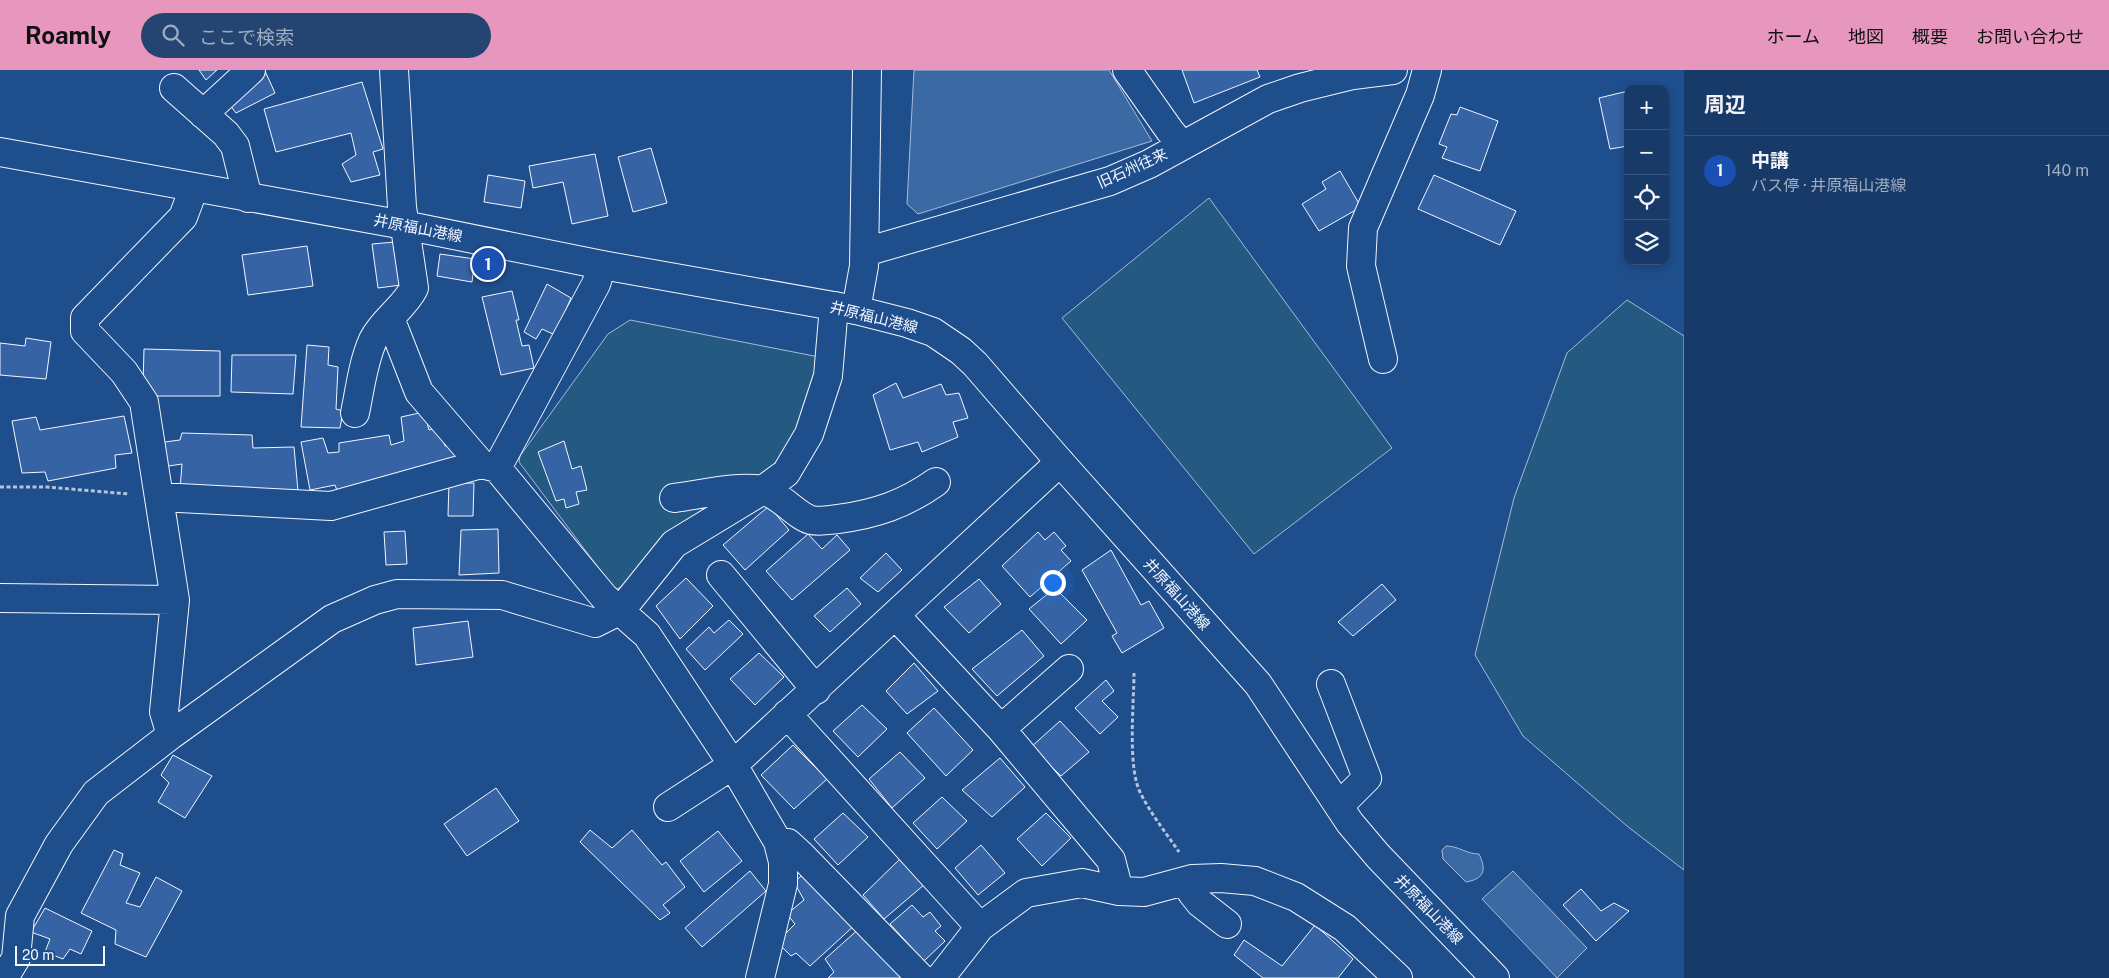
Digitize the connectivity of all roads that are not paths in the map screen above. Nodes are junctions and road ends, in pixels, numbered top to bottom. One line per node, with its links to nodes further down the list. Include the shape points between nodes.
1 (251, 70): 8 (street)
2 (394, 70): 13 (street)
3 (867, 70): 14 (street)
4 (1128, 70): 9 (street)
5 (1393, 70): 9 (street, 旧石州往来, via 1335,79 1268,99)
6 (1427, 70): 18 (street, via 1420,95 1363,228 1361,266)
7 (174, 88): 8 (street)
8 (203, 114): 12 (street, via 235,146)
9 (1182, 145): 14 (street, 旧石州往来, via 1149,164 1110,180)
10 (0, 152): 11 (street, 井原福山港線)
11 (194, 188): 12 (street, 井原福山港線); 24 (street, via 183,217 85,318 85,331 124,372 144,402)
12 (248, 198): 13 (street, 井原福山港線)
13 (404, 225): 15 (street, 井原福山港線); 17 (street, via 414,288 408,300)
14 (865, 252): 16 (street, via 863,278)
15 (602, 265): 16 (street, 井原福山港線); 21 (street, via 596,284)
16 (845, 308): 20 (street, 井原福山港線, via 933,332 961,351); 23 (street, via 809,434 786,473)
17 (390, 318): 19 (street, via 374,339); 21 (street, via 419,392)
18 (1383, 359)
19 (356, 413)
20 (1060, 462): 30 (street); 38 (street, 井原福山港線, via 1258,684)
21 (489, 466): 24 (street, via 331,506); 29 (street, via 604,597)
22 (936, 482): 23 (street, via 916,496 868,515 824,521 810,520)
23 (762, 490): 25 (street); 29 (street, via 674,544)
24 (160, 497): 28 (street)
25 (674, 498)
26 (721, 575): 33 (street)
27 (0, 598): 28 (street)
28 (175, 600): 36 (street, via 164,712)
29 (621, 610): 36 (street, via 595,623 502,595 397,594 375,600 332,619); 37 (street, via 647,635)
30 (896, 616): 33 (street); 35 (street)
31 (1069, 668): 35 (street)
32 (1331, 684): 38 (street, via 1367,778)
33 (816, 690): 34 (street)
34 (787, 714): 37 (street); 44 (street)
35 (1001, 729): 42 (street, via 1111,860)
36 (171, 735): 45 (street, via 96,793 60,844 20,916 16,958)
37 (732, 765): 39 (street); 40 (street)
38 (1339, 806): 50 (street, 井原福山港線, via 1378,856)
39 (668, 807)
40 (778, 842): 46 (street, via 784,862 783,884); 47 (street, via 788,843 801,855)
41 (1192, 879): 42 (street, via 1144,892); 43 (street, via 1192,893); 49 (street, via 1255,881 1296,897 1345,928)
42 (1120, 891): 44 (street, via 1082,883 1026,893)
43 (1227, 924)
44 (980, 927): 48 (street)
45 (4, 978)
46 (760, 978)
47 (921, 978)
48 (940, 978)
49 (1398, 978)
50 (1495, 978)

